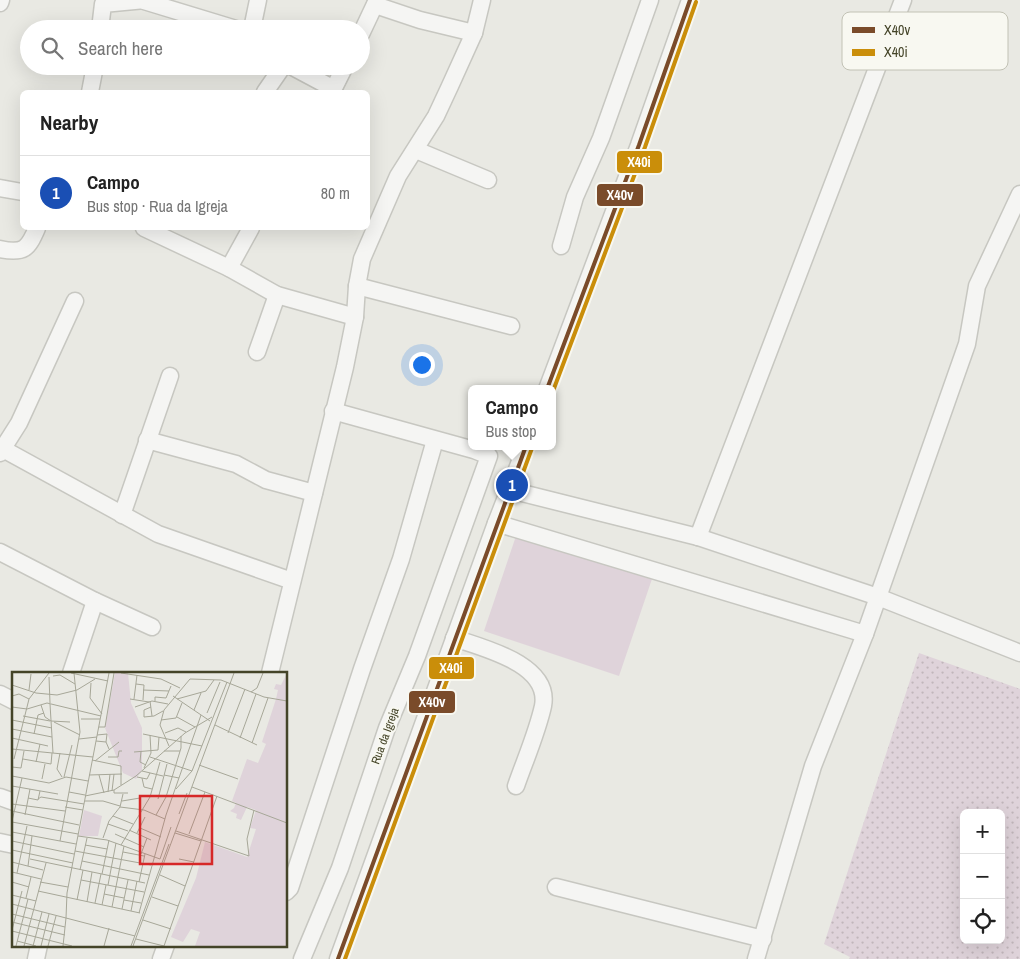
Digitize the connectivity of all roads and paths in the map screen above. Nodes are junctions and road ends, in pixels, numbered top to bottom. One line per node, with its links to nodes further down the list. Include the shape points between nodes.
1 (258, 0): 12 (street)
2 (482, 0): 14 (street)
3 (650, 0): 35 (street, via 601,138 575,197)
4 (690, 0): 45 (street)
5 (903, 0): 9 (street)
6 (144, 1): 7 (street); 11 (street)
7 (96, 2): 10 (street)
8 (376, 3): 13 (street); 14 (street, via 420,20)
9 (898, 12)
10 (99, 20)
11 (206, 20)
12 (254, 20)
13 (368, 20)
14 (474, 33): 24 (street, via 436,116)
15 (876, 70): 57 (street)
16 (93, 75): 20 (street)
17 (277, 75): 21 (street)
18 (306, 75): 22 (street)
19 (341, 75): 23 (street)
20 (90, 90)
21 (266, 90)
22 (331, 90)
23 (333, 90)
24 (416, 150): 25 (street); 29 (street)
25 (488, 180)
26 (0, 188): 27 (street)
27 (20, 192)
28 (1020, 194): 60 (street, via 977,286 968,344)
29 (373, 213): 30 (street)
30 (370, 226)
31 (36, 230): 36 (street, via 23,250)
32 (148, 230): 37 (street)
33 (250, 230): 37 (street)
34 (369, 230): 38 (street)
35 (561, 246)
36 (0, 249)
37 (228, 268): 39 (street)
38 (357, 286): 41 (street); 42 (street)
39 (277, 295): 41 (street); 43 (street)
40 (75, 301): 52 (street, via 19,423)
41 (356, 317): 46 (street)
42 (511, 326)
43 (257, 352)
44 (170, 376): 47 (street)
45 (549, 385)
46 (333, 411): 48 (street); 54 (street)
47 (147, 440): 54 (street, via 236,464 266,480); 55 (street)
48 (435, 440): 49 (street, Rua da Igreja); 74 (street, via 401,559)
49 (468, 448)
50 (474, 450): 80 (street, Rua da Igreja, via 489,456 417,656 387,728 340,868)
51 (525, 450): 53 (street)
52 (1, 451): 55 (street)
53 (510, 490): 56 (street); 57 (street)
54 (314, 493): 59 (street)
55 (122, 515): 59 (street, via 158,534)
56 (496, 523): 63 (street); 64 (street)
57 (698, 537): 60 (street)
58 (0, 552): 61 (street)
59 (292, 581): 67 (street)
60 (878, 597): 63 (street); 65 (street)
61 (95, 600): 62 (street); 66 (street)
62 (152, 627)
63 (865, 634): 75 (street, via 813,766)
64 (454, 638): 70 (street, via 516,662 530,670 540,683 544,704); 81 (street)
65 (1020, 653)
66 (71, 672)
67 (270, 672)
68 (0, 694): 69 (street)
69 (12, 700)
70 (516, 786)
71 (0, 797): 72 (street)
72 (12, 801)
73 (556, 887): 75 (street)
74 (288, 888)
75 (763, 939): 82 (street)
76 (39, 946): 78 (street)
77 (166, 946): 79 (street)
78 (36, 959)
79 (161, 959)
80 (302, 959)
81 (338, 959)
82 (756, 959)

